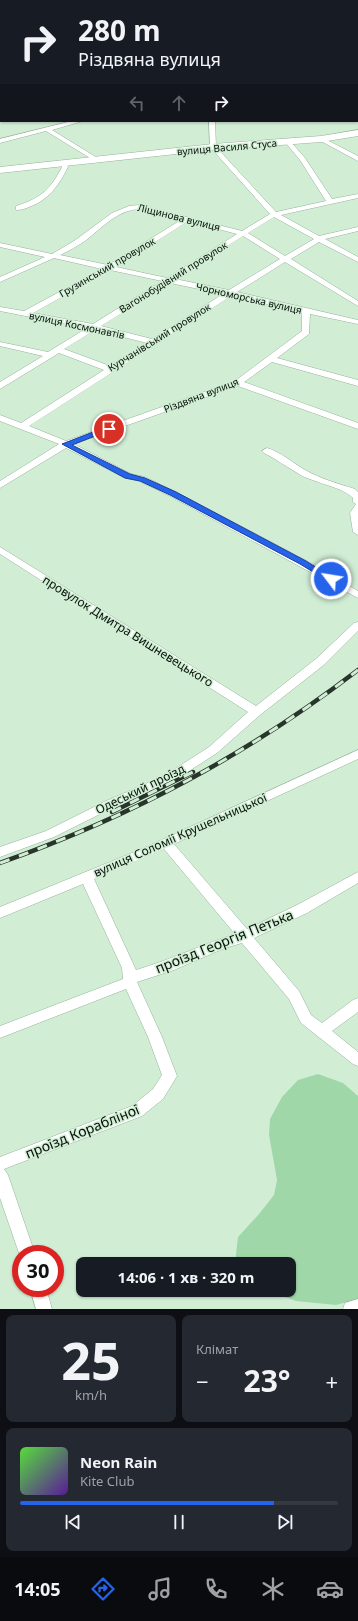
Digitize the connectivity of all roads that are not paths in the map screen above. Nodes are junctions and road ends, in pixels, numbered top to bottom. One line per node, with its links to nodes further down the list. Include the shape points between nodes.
1 (76, 122): 3 (street)
2 (212, 122): 8 (street)
3 (48, 130): 6 (street); 10 (street)
4 (358, 133): 5 (main road, вулиця Василя Стуса)
5 (321, 139): 7 (main road, вулиця Василя Стуса); 9 (street)
6 (0, 141)
7 (288, 142): 8 (main road, вулиця Василя Стуса); 14 (street, via 303,159)
8 (213, 147): 10 (main road, вулиця Василя Стуса); 16 (street)
9 (358, 159)
10 (97, 160): 11 (main road, вулиця Василя Стуса)
11 (63, 163): 12 (main road, вулиця Василя Стуса); 15 (street, via 65,167 49,193 34,204)
12 (0, 170)
13 (358, 196): 14 (street, Вагонобудівний провулок)
14 (330, 202): 16 (street, Вагонобудівний провулок)
15 (19, 208)
16 (274, 214): 19 (street, Вагонобудівний провулок); 20 (street)
17 (187, 219): 19 (street, Ліщинова вулиця); 22 (street, Ліщинова вулиця, via 132,206 123,209 77,243); 25 (street, Грузинський провулок)
18 (358, 229): 20 (street, Курчанівський провулок)
19 (243, 233): 23 (street, Ліщинова вулиця); 27 (street, Вагонобудівний провулок)
20 (320, 238): 23 (street, Курчанівський провулок); 24 (street)
21 (0, 245): 22 (street, Чорноморська вулиця)
22 (52, 256): 25 (street, Чорноморська вулиця); 26 (street, Ліщинова вулиця)
23 (286, 259): 28 (street, Курчанівський провулок); 29 (street, Ліщинова вулиця)
24 (358, 260)
25 (107, 268): 27 (street, Чорноморська вулиця); 32 (street, Грузинський провулок)
26 (0, 280)
27 (166, 280): 28 (street, Чорноморська вулиця); 34 (street, Вагонобудівний провулок)
28 (230, 293): 31 (street, Чорноморська вулиця); 35 (street, Курчанівський провулок)
29 (358, 304)
30 (0, 309): 32 (street, вулиця Космонавтів)
31 (306, 311): 33 (street, Чорноморська вулиця); 39 (street, Різдвяна вулиця, via 306,332)
32 (26, 314): 34 (street, вулиця Космонавтів)
33 (358, 322)
34 (95, 327): 35 (street, вулиця Космонавтів); 37 (street, Вагонобудівний провулок)
35 (154, 342): 40 (street, Курчанівський провулок)
36 (0, 344): 38 (street)
37 (59, 350): 38 (street, Вагонобудівний провулок); 40 (street)
38 (51, 355): 43 (street, Вагонобудівний провулок)
39 (271, 359): 41 (street, Різдвяна вулиця); 42 (street)
40 (109, 369): 46 (street, Курчанівський провулок)
41 (238, 382): 45 (street); 47 (street, Різдвяна вулиця)
42 (358, 383)
43 (0, 386)
44 (0, 418): 46 (street)
45 (358, 426)
46 (21, 427): 47 (street)
47 (66, 444): 49 (street, Різдвяна вулиця); 54 (street, via 128,476 142,479 173,494 303,562)
48 (267, 451): 50 (street, via 302,472 352,491 358,497)
49 (0, 486)
50 (358, 502)
51 (358, 506): 52 (street, via 355,513)
52 (358, 532)
53 (0, 550): 56 (street, провулок Дмитра Вишневецького)
54 (358, 595)
55 (358, 625): 56 (street, Одеський проїзд, via 321,661)
56 (256, 712): 59 (street, Одеський проїзд, via 213,750 168,779 50,834)
57 (358, 754): 58 (street, вулиця Соломії Крушельницької)
58 (166, 843): 60 (street, вулиця Соломії Крушельницької); 63 (street)
59 (0, 852)
60 (86, 877): 62 (street, вулиця Соломії Крушельницької); 64 (street, via 129,968)
61 (358, 877): 63 (street, проїзд Георгія Петька, via 302,909)
62 (0, 913)
63 (243, 937): 64 (street, проїзд Георгія Петька); 66 (street, via 294,995 306,1019)
64 (130, 980): 67 (street, проїзд Георгія Петька); 69 (street, проїзд Корабліної, via 170,1076 158,1094 137,1111)
65 (358, 1004): 66 (street)
66 (322, 1031): 68 (street)
67 (0, 1032)
68 (358, 1060)
69 (0, 1164)
70 (0, 1175): 71 (street)
71 (24, 1245)
72 (41, 1297): 74 (street)
73 (358, 1307): 75 (street)
74 (44, 1309)
75 (351, 1309)

